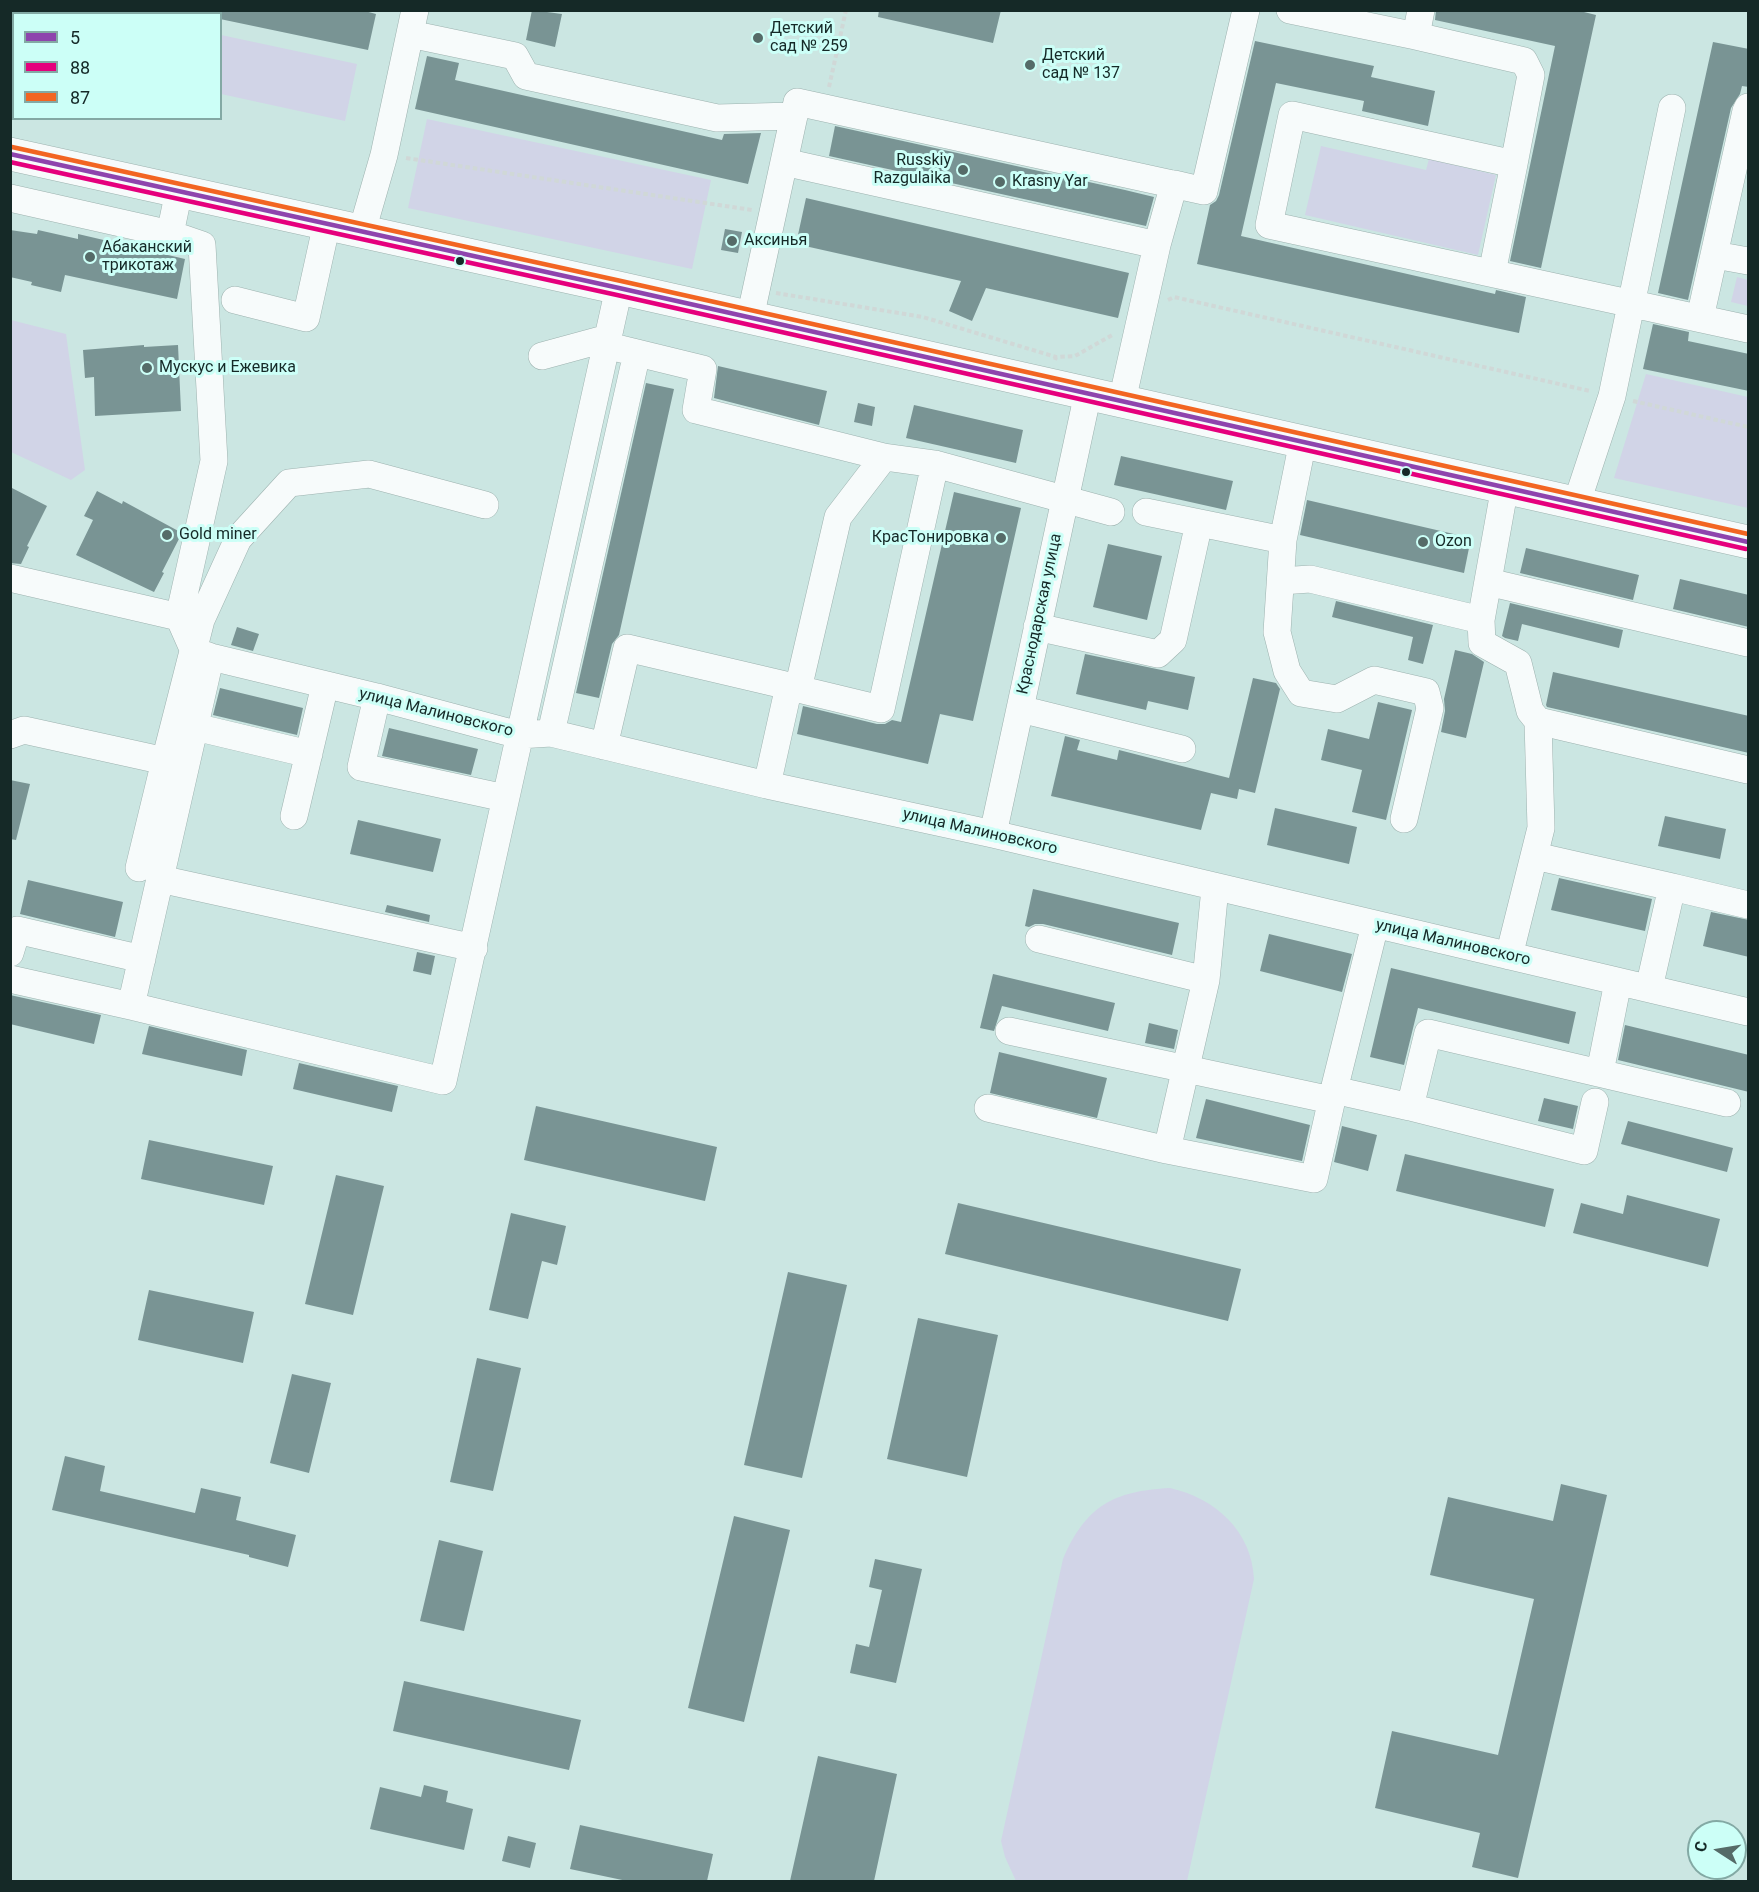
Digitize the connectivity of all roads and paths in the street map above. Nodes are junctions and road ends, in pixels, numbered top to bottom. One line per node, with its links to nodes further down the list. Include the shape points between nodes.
1 (846, 10): 7 (path)
2 (1246, 10): 14 (street, via 1204,191)
3 (1290, 10): 5 (street)
4 (412, 22): 9 (street, via 515,56 526,76 717,118); 11 (street)
5 (1418, 23): 13 (street, via 1524,61 1531,75)
6 (1749, 106): 22 (street)
7 (824, 108): 9 (street, via 796,102); 14 (street)
8 (1672, 108): 28 (street)
9 (794, 116): 12 (street)
10 (10, 154): 15 (main road)
11 (384, 155): 17 (path); 19 (street)
12 (784, 162): 17 (street); 21 (street)
13 (1514, 164): 24 (street); 24 (street, via 1292,115 1269,225)
14 (1174, 184): 21 (street)
15 (180, 191): 18 (main road); 20 (street)
16 (10, 198): 20 (street)
17 (773, 213): 27 (street)
18 (327, 223): 19 (main road); 26 (street, via 306,318)
19 (362, 231): 25 (main road)
20 (170, 234): 54 (street, via 202,245 214,461)
21 (1157, 246): 30 (street)
22 (1714, 255): 23 (street); 29 (street)
23 (1749, 261)
24 (1492, 273): 28 (street)
25 (619, 288): 27 (main road); 32 (street)
26 (234, 300)
27 (753, 304): 30 (path, via 923,317 1055,359 1075,356); 35 (main road)
28 (1632, 304): 29 (street); 36 (street)
29 (1700, 318): 31 (street)
30 (1140, 320): 36 (path, via 1173,297); 37 (street)
31 (1749, 329)
32 (607, 342): 33 (street); 34 (street); 67 (street)
33 (637, 353): 40 (street, via 703,369 696,410); 65 (street)
34 (542, 356)
35 (1088, 393): 37 (main road); 43 (street, Краснодарская улица)
36 (1612, 396): 38 (path); 44 (street)
37 (1122, 401): 39 (main road)
38 (1749, 427)
39 (1303, 441): 42 (main road); 49 (street)
40 (884, 457): 41 (street); 60 (street, via 838,517)
41 (935, 464): 43 (street); 60 (street, via 881,709)
42 (1505, 486): 44 (main road); 53 (street)
43 (1065, 500): 46 (street); 56 (street, Краснодарская улица)
44 (1577, 502): 50 (main road)
45 (485, 505): 58 (street, via 369,474 289,483 238,539 201,620)
46 (1111, 512)
47 (1146, 512): 48 (street)
48 (1199, 522): 49 (street); 56 (street, via 1173,640 1158,654)
49 (1283, 540): 52 (street)
50 (1749, 542)
51 (10, 578): 54 (street)
52 (1281, 581): 55 (street, via 1310,579); 76 (street, via 1277,632 1287,671 1301,693 1337,699 1374,680 1426,692 1430,708)
53 (1488, 582): 55 (street); 57 (street)
54 (178, 617): 58 (street)
55 (1480, 620): 63 (street, via 1482,643 1518,663 1530,711)
56 (1037, 627): 62 (street, Краснодарская улица)
57 (1749, 643)
58 (202, 654): 59 (street, улица Малиновского); 64 (street); 71 (street)
59 (326, 685): 61 (street, улица Малиновского); 70 (street)
60 (794, 688): 68 (street, via 627,648); 73 (street)
61 (377, 697): 67 (street, улица Малиновского); 74 (street, via 361,766)
62 (1020, 709): 69 (street); 77 (street, Краснодарская улица)
63 (1538, 721): 72 (street); 78 (street, via 1541,828)
64 (195, 726): 70 (street); 79 (street)
65 (551, 733): 67 (street, улица Малиновского); 68 (street, улица Малиновского)
66 (10, 735): 71 (street, via 24,730)
67 (519, 735): 74 (street)
68 (604, 746): 73 (street, улица Малиновского)
69 (1182, 749)
70 (309, 754): 75 (street)
71 (165, 761): 79 (street)
72 (1749, 770)
73 (767, 785): 77 (street, улица Малиновского)
74 (505, 798): 85 (street)
75 (294, 816)
76 (1404, 819)
77 (993, 834): 81 (street, улица Малиновского)
78 (1535, 856): 80 (street); 87 (street)
79 (149, 874): 85 (street); 88 (street)
80 (1672, 887): 82 (street); 92 (street)
81 (1215, 888): 83 (street, улица Малиновского); 90 (street)
82 (1749, 905)
83 (1375, 925): 87 (street, улица Малиновского); 98 (street)
84 (1039, 939): 90 (street)
85 (474, 948): 93 (street, via 443,1081)
86 (10, 952): 88 (street, via 16,930)
87 (1509, 956): 91 (street, улица Малиновского)
88 (142, 959): 93 (street)
89 (10, 979): 93 (street)
90 (1206, 980): 96 (street)
91 (1618, 982): 92 (street, улица Малиновского); 97 (street)
92 (1649, 988): 94 (street, улица Малиновского)
93 (131, 1006)
94 (1749, 1012)
95 (1009, 1031): 96 (street)
96 (1185, 1068): 98 (street); 103 (street)
97 (1600, 1072): 100 (street); 101 (street, via 1428,1033)
98 (1333, 1095): 101 (street); 103 (street, via 1314,1179)
99 (1595, 1102): 101 (street, via 1584,1151)
100 (1727, 1103)
101 (1410, 1107)
102 (988, 1108): 103 (street)
103 (1167, 1150)

